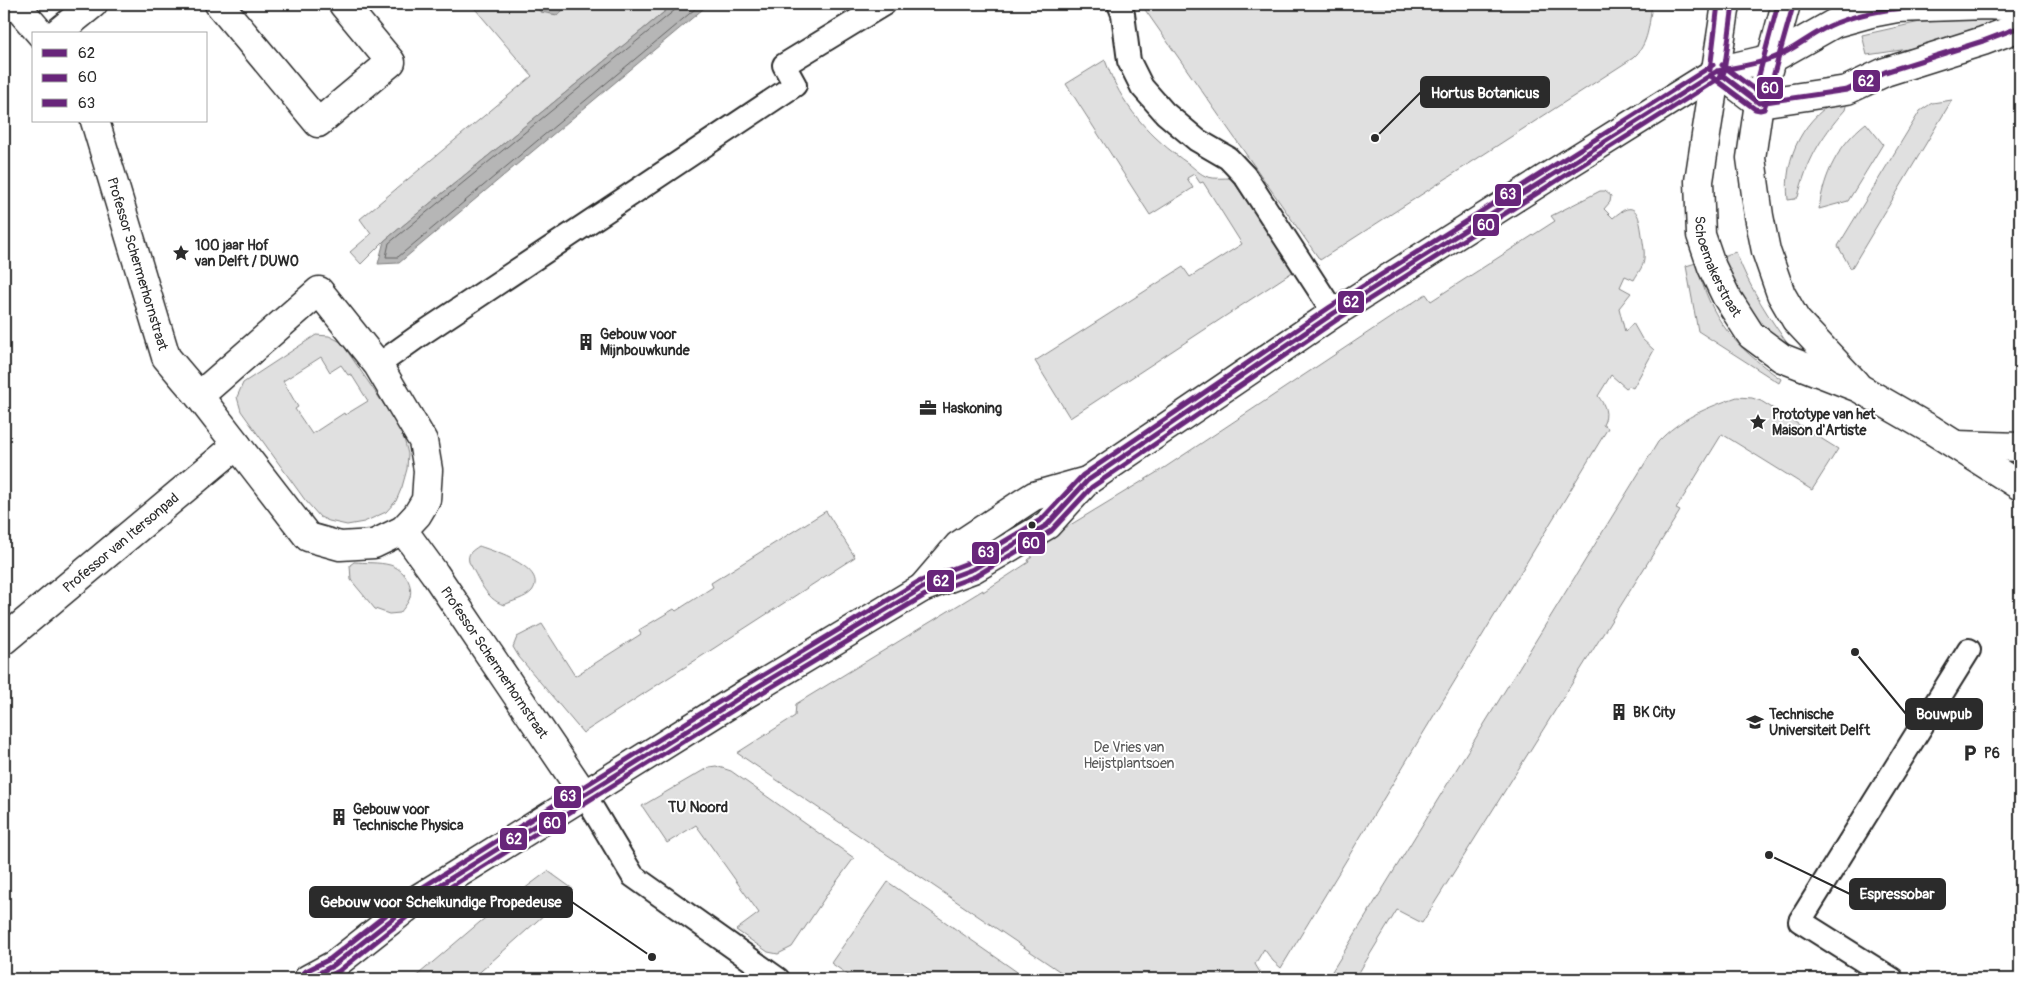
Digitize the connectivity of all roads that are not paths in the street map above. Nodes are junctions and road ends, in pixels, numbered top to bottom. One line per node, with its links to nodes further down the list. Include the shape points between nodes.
1 (15, 4): 12 (main road)
2 (93, 4): 13 (main road)
3 (219, 4): 4 (main road, via 318,123 391,62)
4 (343, 4)
5 (884, 4): 19 (lane, via 784,65 795,85)
6 (1119, 4): 18 (lane, via 1129,61 1142,87 1177,124 1196,140 1228,158 1245,176)
7 (1726, 4): 15 (main road, Schoemakerstraat)
8 (1786, 4): 14 (main road, Schoemakerstraat)
9 (1896, 6): 10 (main road); 14 (main road, via 1836,23)
10 (2020, 7)
11 (2020, 27): 16 (main road, via 1885,72 1847,90)
12 (39, 32)
13 (58, 32)
14 (1773, 58): 15 (main road); 16 (main road, Schoemakerstraat)
15 (1716, 72): 16 (main road); 18 (main road); 20 (main road, Schoemakerstraat, via 1699,181 1701,235 1712,267 1751,335 1782,358)
16 (1759, 103): 20 (main road, Schoemakerstraat, via 1751,158 1766,252 1796,320)
17 (95, 122): 21 (main road, Professor Schermerhornstraat, via 166,357)
18 (1334, 313): 29 (main road, via 1087,481 1034,496 1023,503 958,546 922,588)
19 (378, 365): 21 (main road, via 319,291); 26 (main road, via 423,441 428,470 426,500)
20 (1859, 388): 23 (main road, Schoemakerstraat)
21 (199, 396): 22 (main road, Professor Schermerhornstraat)
22 (237, 445): 26 (main road, Professor Schermerhornstraat, via 308,537 340,546 374,544); 27 (main road, Professor van Itersonpad)
23 (1956, 445): 24 (main road, Schoemakerstraat); 25 (main road, Schoemakerstraat)
24 (2020, 447)
25 (2020, 486)
26 (403, 530): 29 (main road, Professor Schermerhornstraat)
27 (4, 640)
28 (1969, 650): 33 (lane, via 1800,921)
29 (585, 796): 30 (main road, via 419,898); 32 (lane, via 632,876)
30 (330, 972): 31 (main road)
31 (308, 979)
32 (778, 979)
33 (1892, 979)

